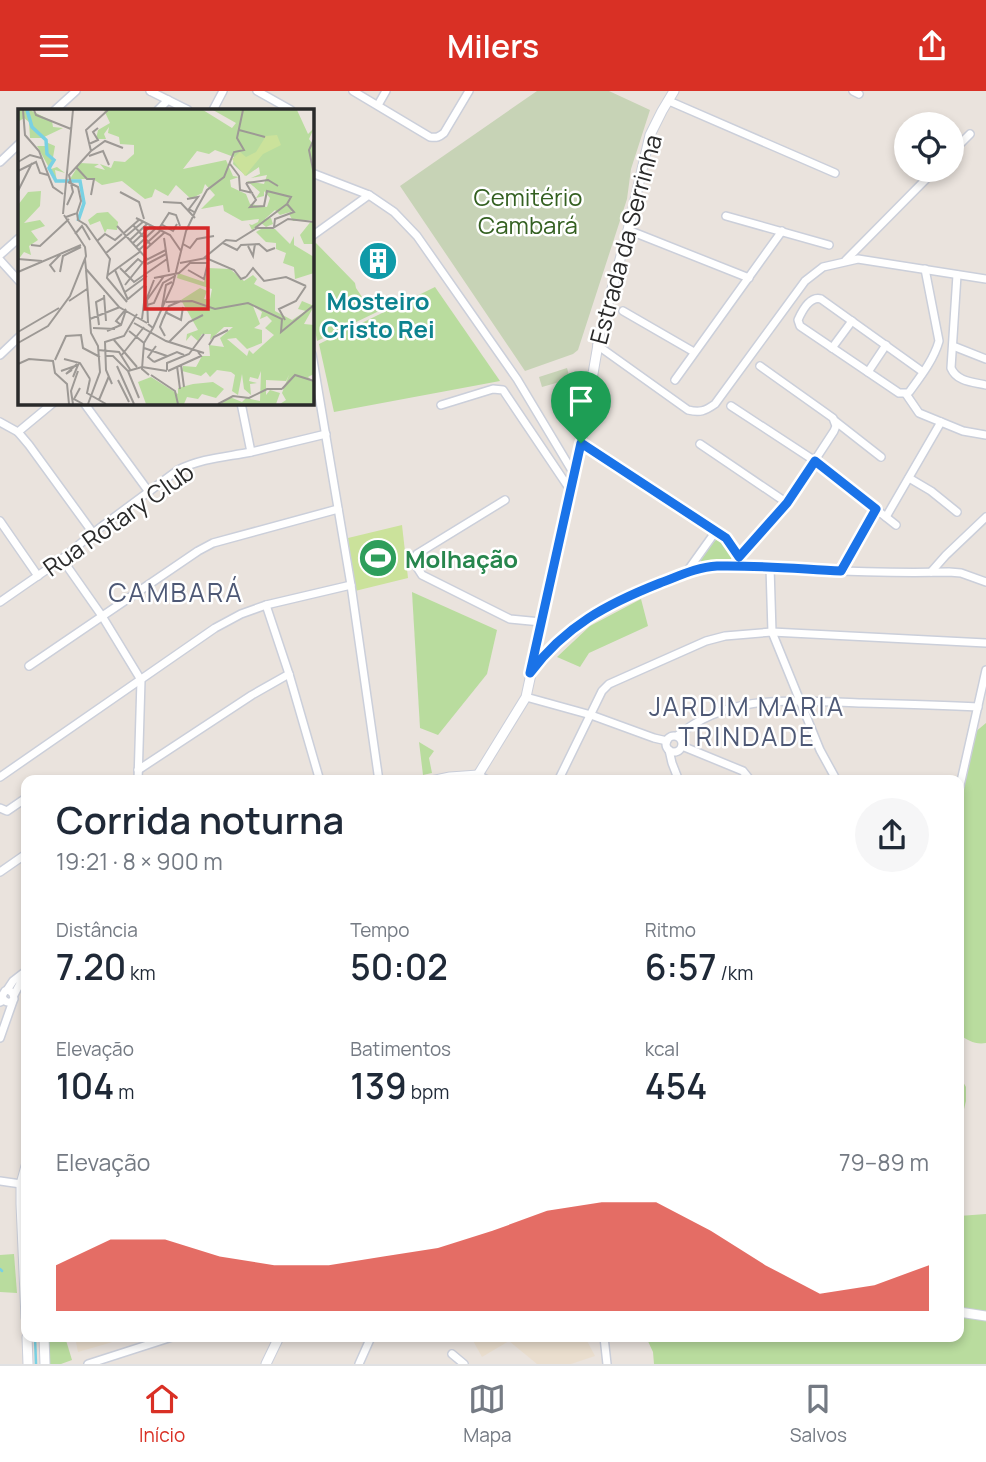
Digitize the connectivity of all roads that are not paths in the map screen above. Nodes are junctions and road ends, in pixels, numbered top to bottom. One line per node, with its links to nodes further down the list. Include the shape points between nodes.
1 (76, 91): 12 (street)
2 (150, 91): 9 (street)
3 (223, 91): 15 (street)
4 (257, 91): 16 (street)
5 (353, 91): 11 (street)
6 (386, 91): 11 (street)
7 (469, 91): 11 (street, via 444,133 436,138)
8 (674, 91): 10 (street, Estrada da Serrinha)
9 (169, 100): 13 (street); 14 (street)
10 (669, 101): 22 (street); 26 (street, Estrada da Serrinha, via 650,135)
11 (378, 105)
12 (56, 109)
13 (159, 109)
14 (186, 109)
15 (214, 109)
16 (289, 109)
17 (970, 134): 18 (street)
18 (964, 140)
19 (18, 145): 20 (street)
20 (0, 162)
21 (313, 173): 24 (street)
22 (835, 173)
23 (923, 182): 32 (street)
24 (369, 195): 28 (street); 71 (street, via 417,236 517,379)
25 (726, 216): 27 (street)
26 (628, 230): 35 (street); 41 (street, Estrada da Serrinha)
27 (782, 231): 30 (street); 35 (street)
28 (313, 235)
29 (18, 238): 31 (street)
30 (829, 245)
31 (0, 257): 37 (street)
32 (845, 261): 33 (street); 41 (street, via 823,267 805,281 706,411 688,410)
33 (925, 269): 34 (street); 51 (street, via 939,341)
34 (957, 275): 36 (street); 43 (street)
35 (749, 278): 45 (street)
36 (986, 279)
37 (18, 280)
38 (623, 311): 45 (street)
39 (852, 321): 42 (street); 44 (street); 44 (street, via 818,297 799,317 800,326)
40 (18, 338): 46 (street)
41 (597, 345): 66 (street, Estrada da Serrinha)
42 (886, 345): 50 (street); 51 (street)
43 (953, 346): 47 (street); 53 (street, via 954,374)
44 (832, 348): 50 (street)
45 (694, 352): 52 (street)
46 (0, 355)
47 (986, 359)
48 (313, 360): 64 (street)
49 (760, 366): 60 (street)
50 (868, 372): 54 (street)
51 (923, 372): 54 (street)
52 (675, 380)
53 (986, 385)
54 (906, 394): 62 (street, via 919,413)
55 (52, 404): 63 (street)
56 (85, 404): 74 (street)
57 (241, 404): 68 (street)
58 (441, 404): 73 (street, via 503,390)
59 (731, 406): 70 (street)
60 (834, 420): 69 (street); 70 (street, via 834,432)
61 (0, 422): 63 (street)
62 (941, 422): 65 (street); 72 (street)
63 (18, 432): 85 (street)
64 (326, 434): 68 (street, Rua Rotary Club); 77 (street)
65 (986, 435)
66 (581, 443): 71 (street, Estrada da Serrinha); 84 (street)
67 (701, 444): 76 (street)
68 (251, 452): 74 (street, Rua Rotary Club, via 191,463)
69 (881, 457)
70 (815, 461): 76 (street); 78 (street)
71 (574, 474): 73 (street, Estrada da Serrinha)
72 (908, 478): 79 (street); 80 (street)
73 (570, 491): 99 (street, Estrada da Serrinha)
74 (149, 492): 85 (street, Rua Rotary Club)
75 (505, 500): 99 (street, via 417,554 413,561 422,575 510,619)
76 (787, 503): 86 (street)
77 (338, 509): 95 (street); 98 (street, via 213,543)
78 (876, 509): 80 (street); 90 (street)
79 (957, 512)
80 (886, 517): 83 (street)
81 (986, 517): 91 (street)
82 (0, 521): 93 (street)
83 (896, 525)
84 (716, 531): 86 (street); 92 (street)
85 (93, 533): 87 (street, Rua Rotary Club)
86 (739, 557): 88 (street)
87 (62, 559): 93 (street, Rua Rotary Club); 98 (street)
88 (739, 567): 89 (street); 92 (street, via 716,566)
89 (770, 567): 90 (street); 100 (street)
90 (841, 571): 91 (street)
91 (931, 572): 94 (street, via 961,573)
92 (686, 573): 104 (street, via 628,595 594,614 562,637)
93 (38, 576): 96 (street, Rua Rotary Club)
94 (986, 582)
95 (351, 585): 97 (street); 118 (street)
96 (0, 602)
97 (266, 605): 105 (street); 106 (street, via 215,628)
98 (102, 616): 102 (street); 106 (street)
99 (541, 622): 104 (street, Estrada da Serrinha)
100 (772, 632): 101 (street); 108 (street); 110 (street, via 706,641 627,675 602,691)
101 (986, 643)
102 (29, 666)
103 (986, 670): 109 (street)
104 (530, 673): 107 (street, Estrada da Serrinha)
105 (289, 674): 115 (street); 117 (street)
106 (141, 680): 115 (street); 125 (street)
107 (526, 697): 110 (street); 119 (street)
108 (800, 701): 109 (street); 111 (street, via 733,707 693,723); 123 (street)
109 (978, 707): 124 (street)
110 (591, 715): 112 (street); 120 (street)
111 (677, 736): 112 (street); 113 (street)
112 (667, 741): 114 (street)
113 (682, 746): 114 (street); 122 (street)
114 (670, 750): 121 (street)
115 (138, 770): 116 (street)
116 (138, 775)
117 (318, 775)
118 (378, 775)
119 (479, 775)
120 (561, 775)
121 (677, 775)
122 (746, 775)
123 (835, 775)
124 (962, 775)
125 (0, 777)
126 (21, 801): 127 (street, via 7,811)
127 (0, 808)
128 (21, 857): 129 (street)
129 (0, 872)
130 (21, 975): 131 (street)
131 (6, 997): 132 (street, via 9,1016)
132 (0, 1038)
133 (0, 1181): 134 (street)
134 (21, 1184)
135 (964, 1313): 136 (street)
136 (986, 1316)
137 (27, 1342): 144 (street)
138 (44, 1342): 145 (street)
139 (157, 1342): 146 (street)
140 (275, 1342): 147 (street)
141 (369, 1342): 148 (street)
142 (605, 1342): 150 (street)
143 (452, 1354): 149 (street)
144 (29, 1364)
145 (44, 1364)
146 (89, 1364)
147 (266, 1364)
148 (359, 1364)
149 (464, 1364)
150 (607, 1364)

